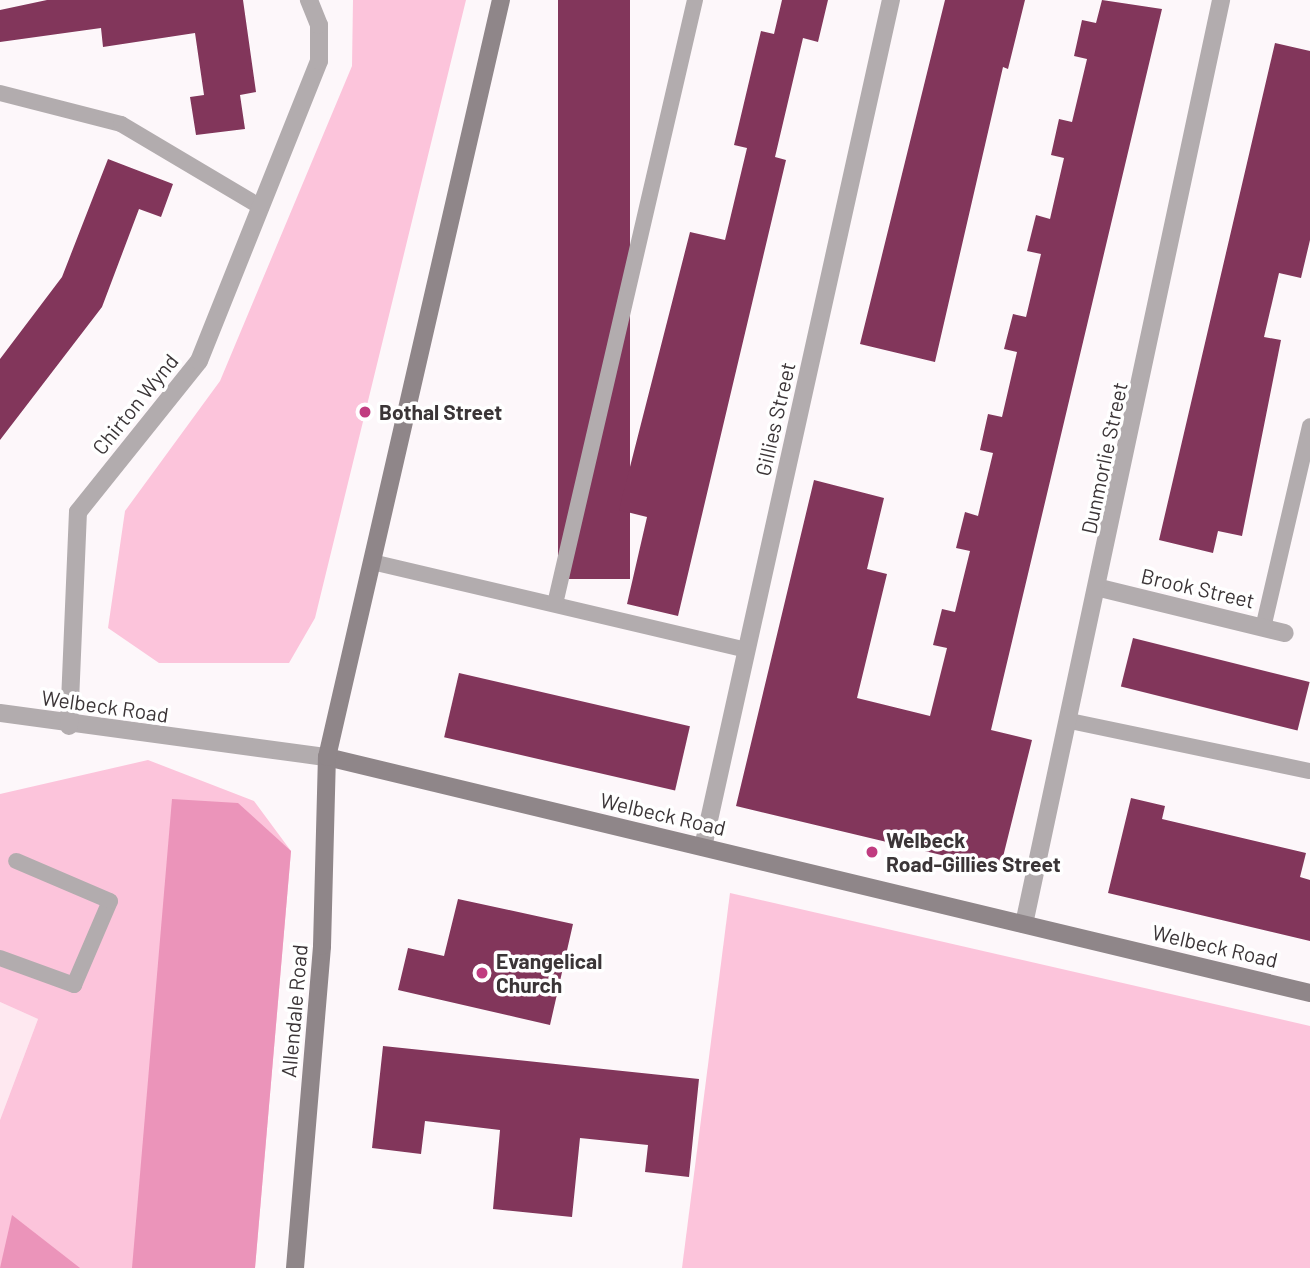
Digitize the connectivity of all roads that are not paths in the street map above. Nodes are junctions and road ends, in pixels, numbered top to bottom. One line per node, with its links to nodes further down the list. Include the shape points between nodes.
1 (309, 0): 7 (street, Chirton Wynd, via 319,25 319,61)
2 (501, 0): 9 (main road)
3 (695, 0): 11 (lane)
4 (891, 0): 14 (street, Gillies Street)
5 (1220, 0): 10 (street, Dunmorlie Street)
6 (0, 93): 7 (lane, via 121,124)
7 (261, 207): 17 (street, Chirton Wynd, via 199,361 78,512)
8 (1310, 426): 12 (lane)
9 (372, 562): 11 (lane); 18 (main road)
10 (1100, 589): 12 (street, Brook Street); 16 (street, Dunmorlie Street)
11 (555, 604): 14 (lane)
12 (1263, 628): 13 (street, Brook Street)
13 (1285, 633)
14 (747, 650): 20 (street, Gillies Street)
15 (0, 713): 17 (street, Welbeck Road)
16 (1070, 721): 19 (lane); 22 (street, Dunmorlie Street)
17 (69, 726): 18 (street, Welbeck Road)
18 (327, 757): 20 (main road, Welbeck Road); 25 (main road, Allendale Road, via 322,946)
19 (1310, 771)
20 (703, 847): 22 (main road, Welbeck Road)
21 (16, 861): 23 (lane, via 110,901 74,985)
22 (1024, 924): 24 (main road, Welbeck Road)
23 (0, 958)
24 (1310, 993)
25 (295, 1268)

